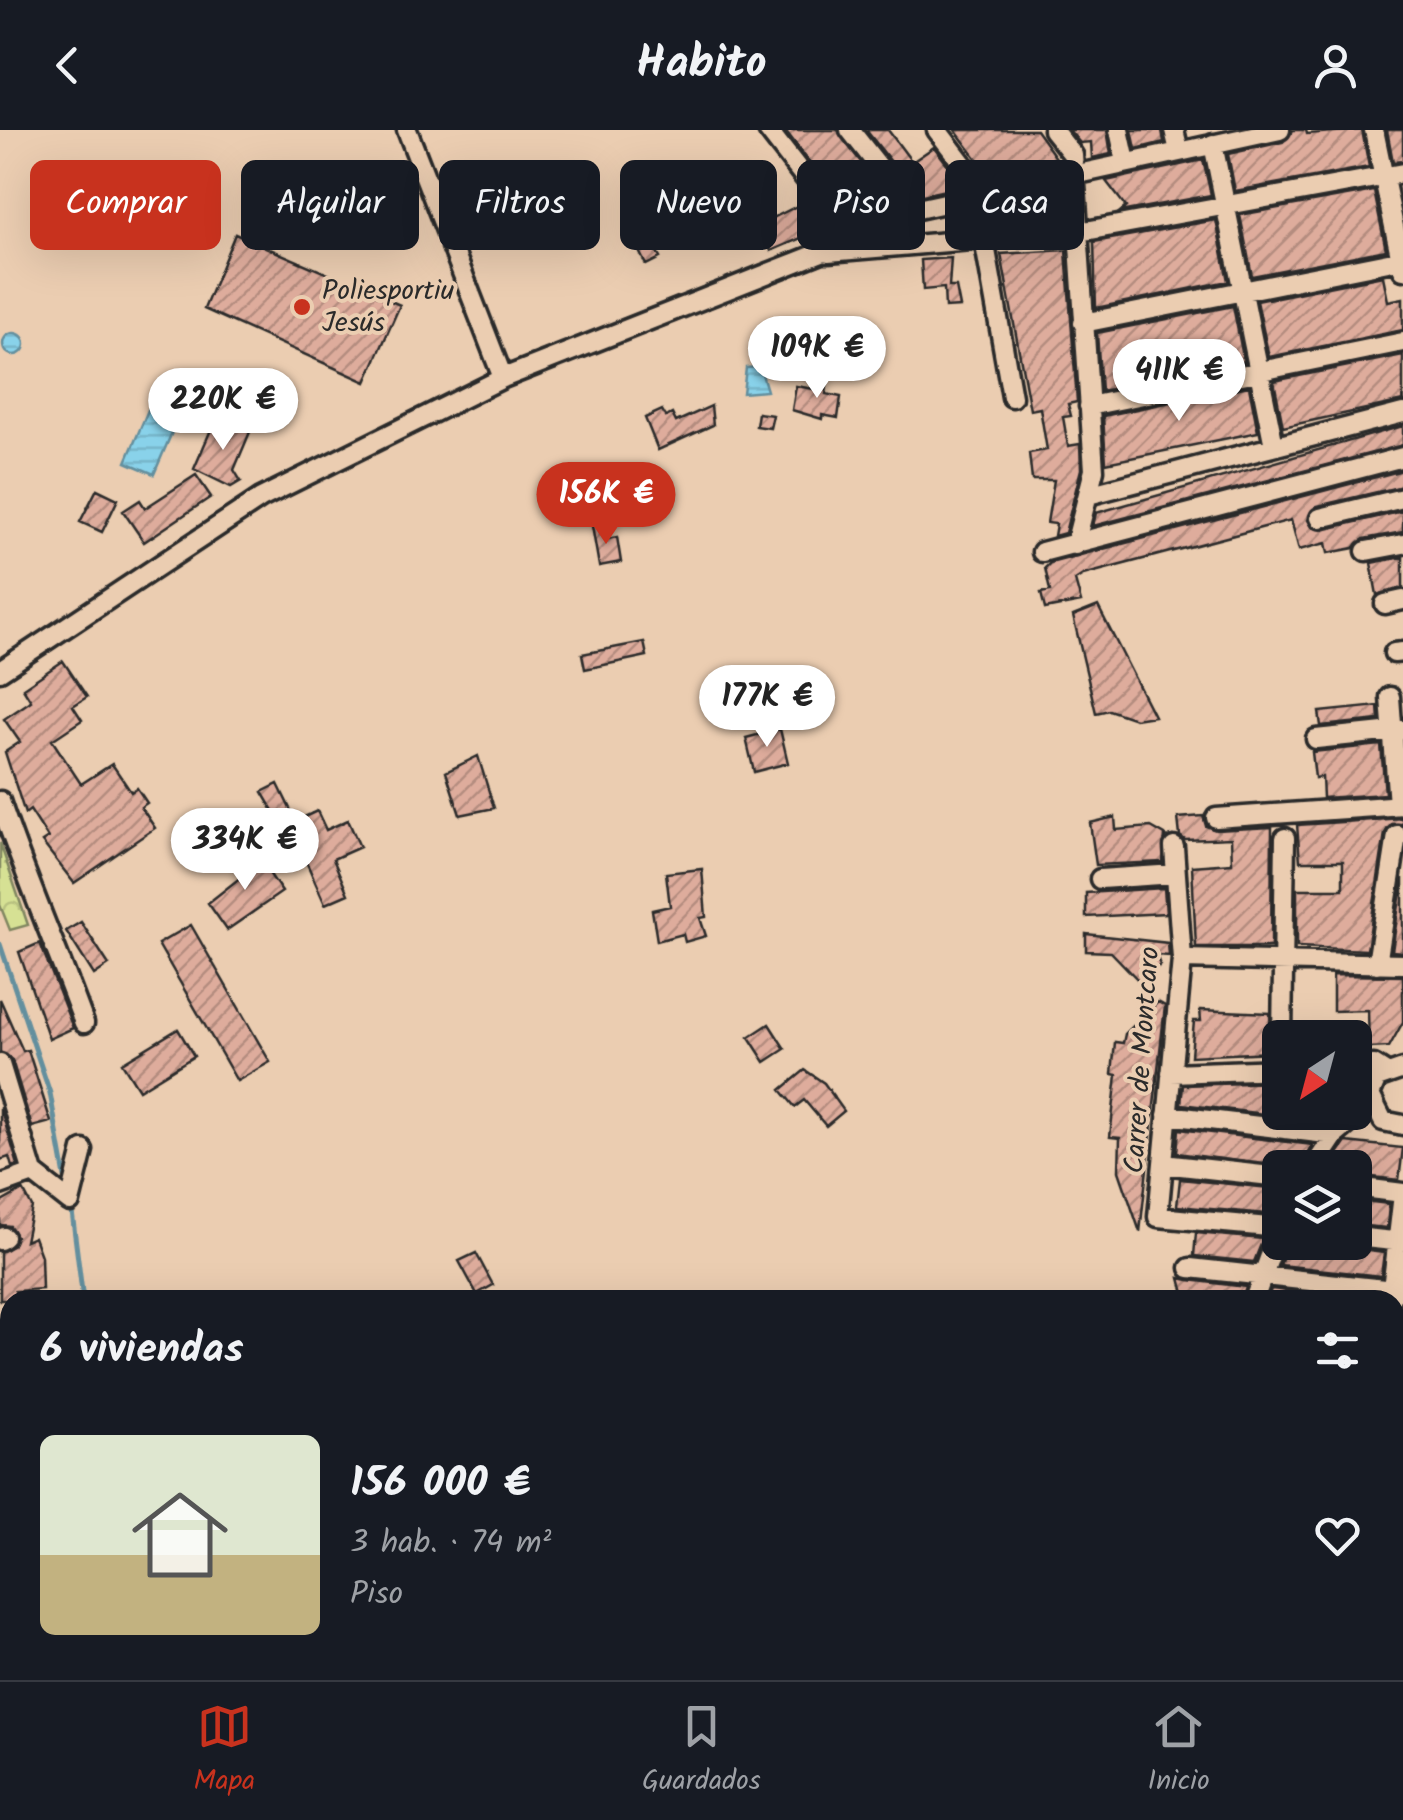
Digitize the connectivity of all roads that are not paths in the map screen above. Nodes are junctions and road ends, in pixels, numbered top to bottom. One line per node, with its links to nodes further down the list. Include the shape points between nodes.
1 (407, 130): 31 (street)
2 (768, 130): 16 (street)
3 (850, 130): 12 (street)
4 (937, 130): 13 (street)
5 (1053, 130): 14 (street)
6 (1119, 130): 15 (street)
7 (1174, 130): 11 (street)
8 (1280, 130): 10 (street)
9 (1374, 130): 18 (street)
10 (1223, 138): 11 (street); 19 (street)
11 (1179, 151): 15 (street)
12 (874, 160)
13 (959, 160)
14 (1072, 160)
15 (1126, 162): 17 (street)
16 (797, 167)
17 (1084, 171)
18 (1394, 175): 19 (street); 26 (street)
19 (1227, 205): 20 (street); 27 (street)
20 (1084, 231)
21 (945, 242): 25 (street)
22 (826, 250): 25 (street)
23 (986, 250): 32 (street)
24 (1077, 250): 28 (street)
25 (822, 252): 31 (street)
26 (1402, 263): 27 (street)
27 (1243, 291): 28 (street); 30 (street)
28 (1083, 323): 33 (street)
29 (1403, 342): 30 (street)
30 (1258, 372): 33 (street); 35 (street)
31 (503, 378): 44 (street, via 261,498)
32 (1012, 396)
33 (1089, 406): 37 (street, via 1094,470)
34 (1403, 413): 35 (street)
35 (1274, 446): 37 (street)
36 (1403, 458): 41 (street)
37 (1088, 495): 41 (street)
38 (1403, 498): 39 (street)
39 (1320, 518)
40 (1403, 544): 42 (street)
41 (1075, 545): 43 (street)
42 (1366, 551)
43 (1042, 552)
44 (0, 672)
45 (1390, 697): 46 (street)
46 (1398, 730): 47 (street); 49 (street)
47 (1316, 739)
48 (0, 802): 61 (street)
49 (1401, 805): 50 (street)
50 (1216, 818)
51 (1397, 835): 58 (street)
52 (1284, 838): 57 (street)
53 (1174, 848): 54 (street, Carrer de Montcaro)
54 (1176, 874): 55 (street); 56 (street, Carrer de Montcaro)
55 (1100, 879)
56 (1182, 959): 57 (street); 66 (street, Carrer de Montcaro)
57 (1283, 961): 58 (street); 60 (street)
58 (1377, 964): 59 (street)
59 (1403, 964)
60 (1282, 1020)
61 (84, 1023)
62 (0, 1064): 76 (street)
63 (1372, 1065): 65 (street)
64 (1262, 1070): 66 (street)
65 (1397, 1070): 67 (street)
66 (1171, 1074): 69 (street, Carrer de Montcaro)
67 (1372, 1086)
68 (1372, 1106): 70 (street, via 1383,1121)
69 (1168, 1115): 72 (street); 75 (street, Carrer de Montcaro)
70 (1403, 1125)
71 (1341, 1130): 72 (street)
72 (1335, 1135): 74 (street)
73 (83, 1150): 76 (street, via 70,1202)
74 (1325, 1150)
75 (1163, 1164): 77 (street); 81 (street, Carrer de Montcaro, via 1158,1217)
76 (33, 1172): 78 (street)
77 (1262, 1175)
78 (0, 1185)
79 (1372, 1189): 80 (street)
80 (1403, 1194): 83 (street)
81 (1262, 1226)
82 (1372, 1238): 83 (street)
83 (1400, 1242): 89 (street)
84 (1267, 1260): 86 (street)
85 (1190, 1268): 86 (street)
86 (1260, 1276): 87 (street); 88 (street)
87 (1256, 1290)
88 (1365, 1290)
89 (1395, 1290)

